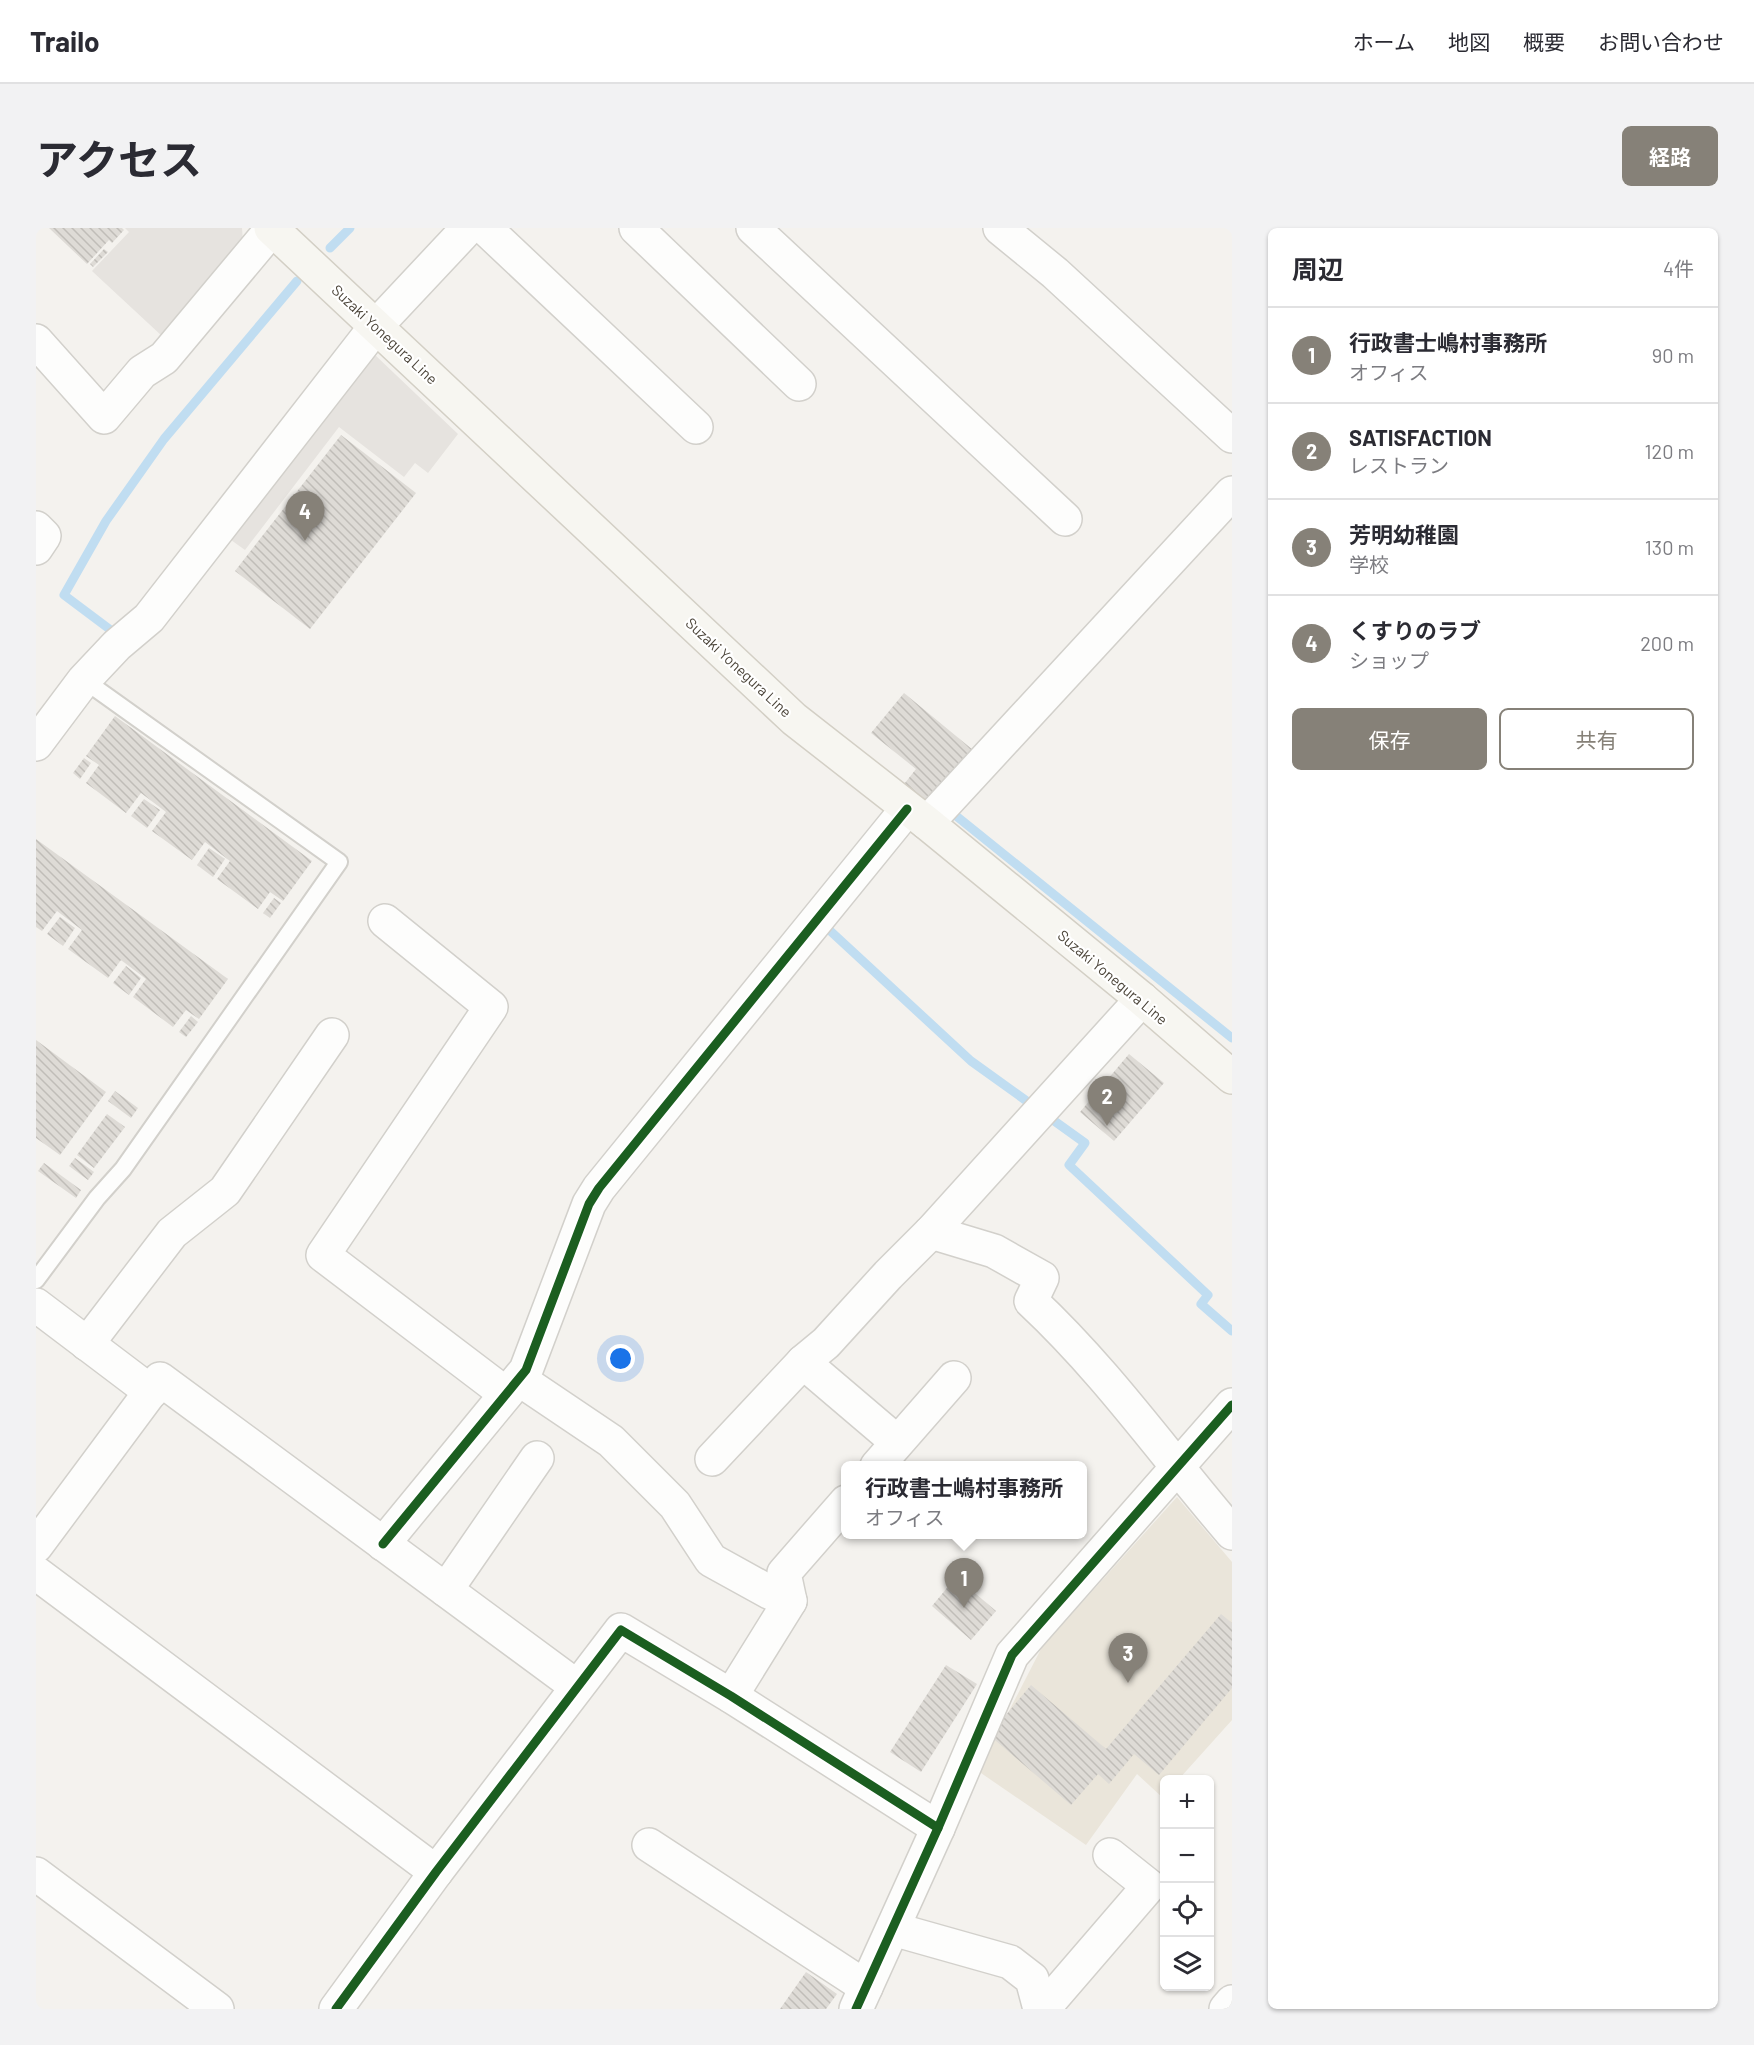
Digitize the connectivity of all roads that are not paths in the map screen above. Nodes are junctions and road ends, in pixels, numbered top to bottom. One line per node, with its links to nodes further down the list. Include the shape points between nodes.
1 (272, 228): 7 (main road, Suzaki Yonegura Line); 8 (street, via 164,358 142,372 104,417)
2 (468, 228): 7 (street)
3 (485, 228): 10 (street)
4 (636, 228): 9 (street)
5 (753, 228): 13 (street)
6 (1000, 228): 11 (street, via 1055,273)
7 (377, 325): 16 (street, via 149,618); 18 (main road, Suzaki Yonegura Line, via 794,718)
8 (36, 341)
9 (799, 384)
10 (696, 427)
11 (1232, 436)
12 (1232, 493): 18 (street)
13 (1065, 519)
14 (36, 528): 15 (street, via 44,536)
15 (36, 548)
16 (84, 680): 17 (street); 24 (lane, via 339,862 123,1169)
17 (37, 741)
18 (917, 816): 20 (main road, Suzaki Yonegura Line); 29 (street, via 599,1188 526,1370)
19 (385, 921): 29 (street, via 491,1007 323,1255)
20 (1142, 999): 22 (main road, Suzaki Yonegura Line); 23 (street)
21 (332, 1035): 26 (street, via 225,1191 172,1233)
22 (1232, 1077)
23 (932, 1232): 27 (street); 35 (street, via 994,1251 1042,1278 1031,1301 1067,1334 1115,1389)
24 (36, 1280)
25 (36, 1305): 26 (street)
26 (87, 1344): 30 (street)
27 (803, 1362): 32 (street); 34 (street)
28 (954, 1378): 32 (street)
29 (512, 1387): 38 (street); 42 (street, via 611,1441 675,1505 711,1560)
30 (151, 1392): 38 (street, via 160,1379); 39 (street)
31 (1232, 1405): 35 (street)
32 (887, 1454)
33 (537, 1458): 41 (street)
34 (712, 1458)
35 (1177, 1469): 37 (street); 45 (street, via 1012,1655)
36 (841, 1508): 42 (street, via 784,1573)
37 (1232, 1533)
38 (383, 1544): 41 (street)
39 (36, 1546)
40 (36, 1572): 48 (street)
41 (446, 1590): 43 (street)
42 (790, 1601): 44 (street)
43 (576, 1686): 44 (street, via 621,1630); 48 (street)
44 (731, 1696): 45 (street)
45 (938, 1828): 50 (street)
46 (649, 1845): 51 (street)
47 (1110, 1855): 55 (street, via 1149,1886)
48 (436, 1872): 54 (street)
49 (36, 1874): 53 (street)
50 (893, 1929): 51 (street); 55 (street, via 1010,1962 1032,1979)
51 (861, 1998)
52 (1232, 2002): 56 (street)
53 (217, 2009)
54 (336, 2009)
55 (1041, 2009)
56 (1226, 2009)

